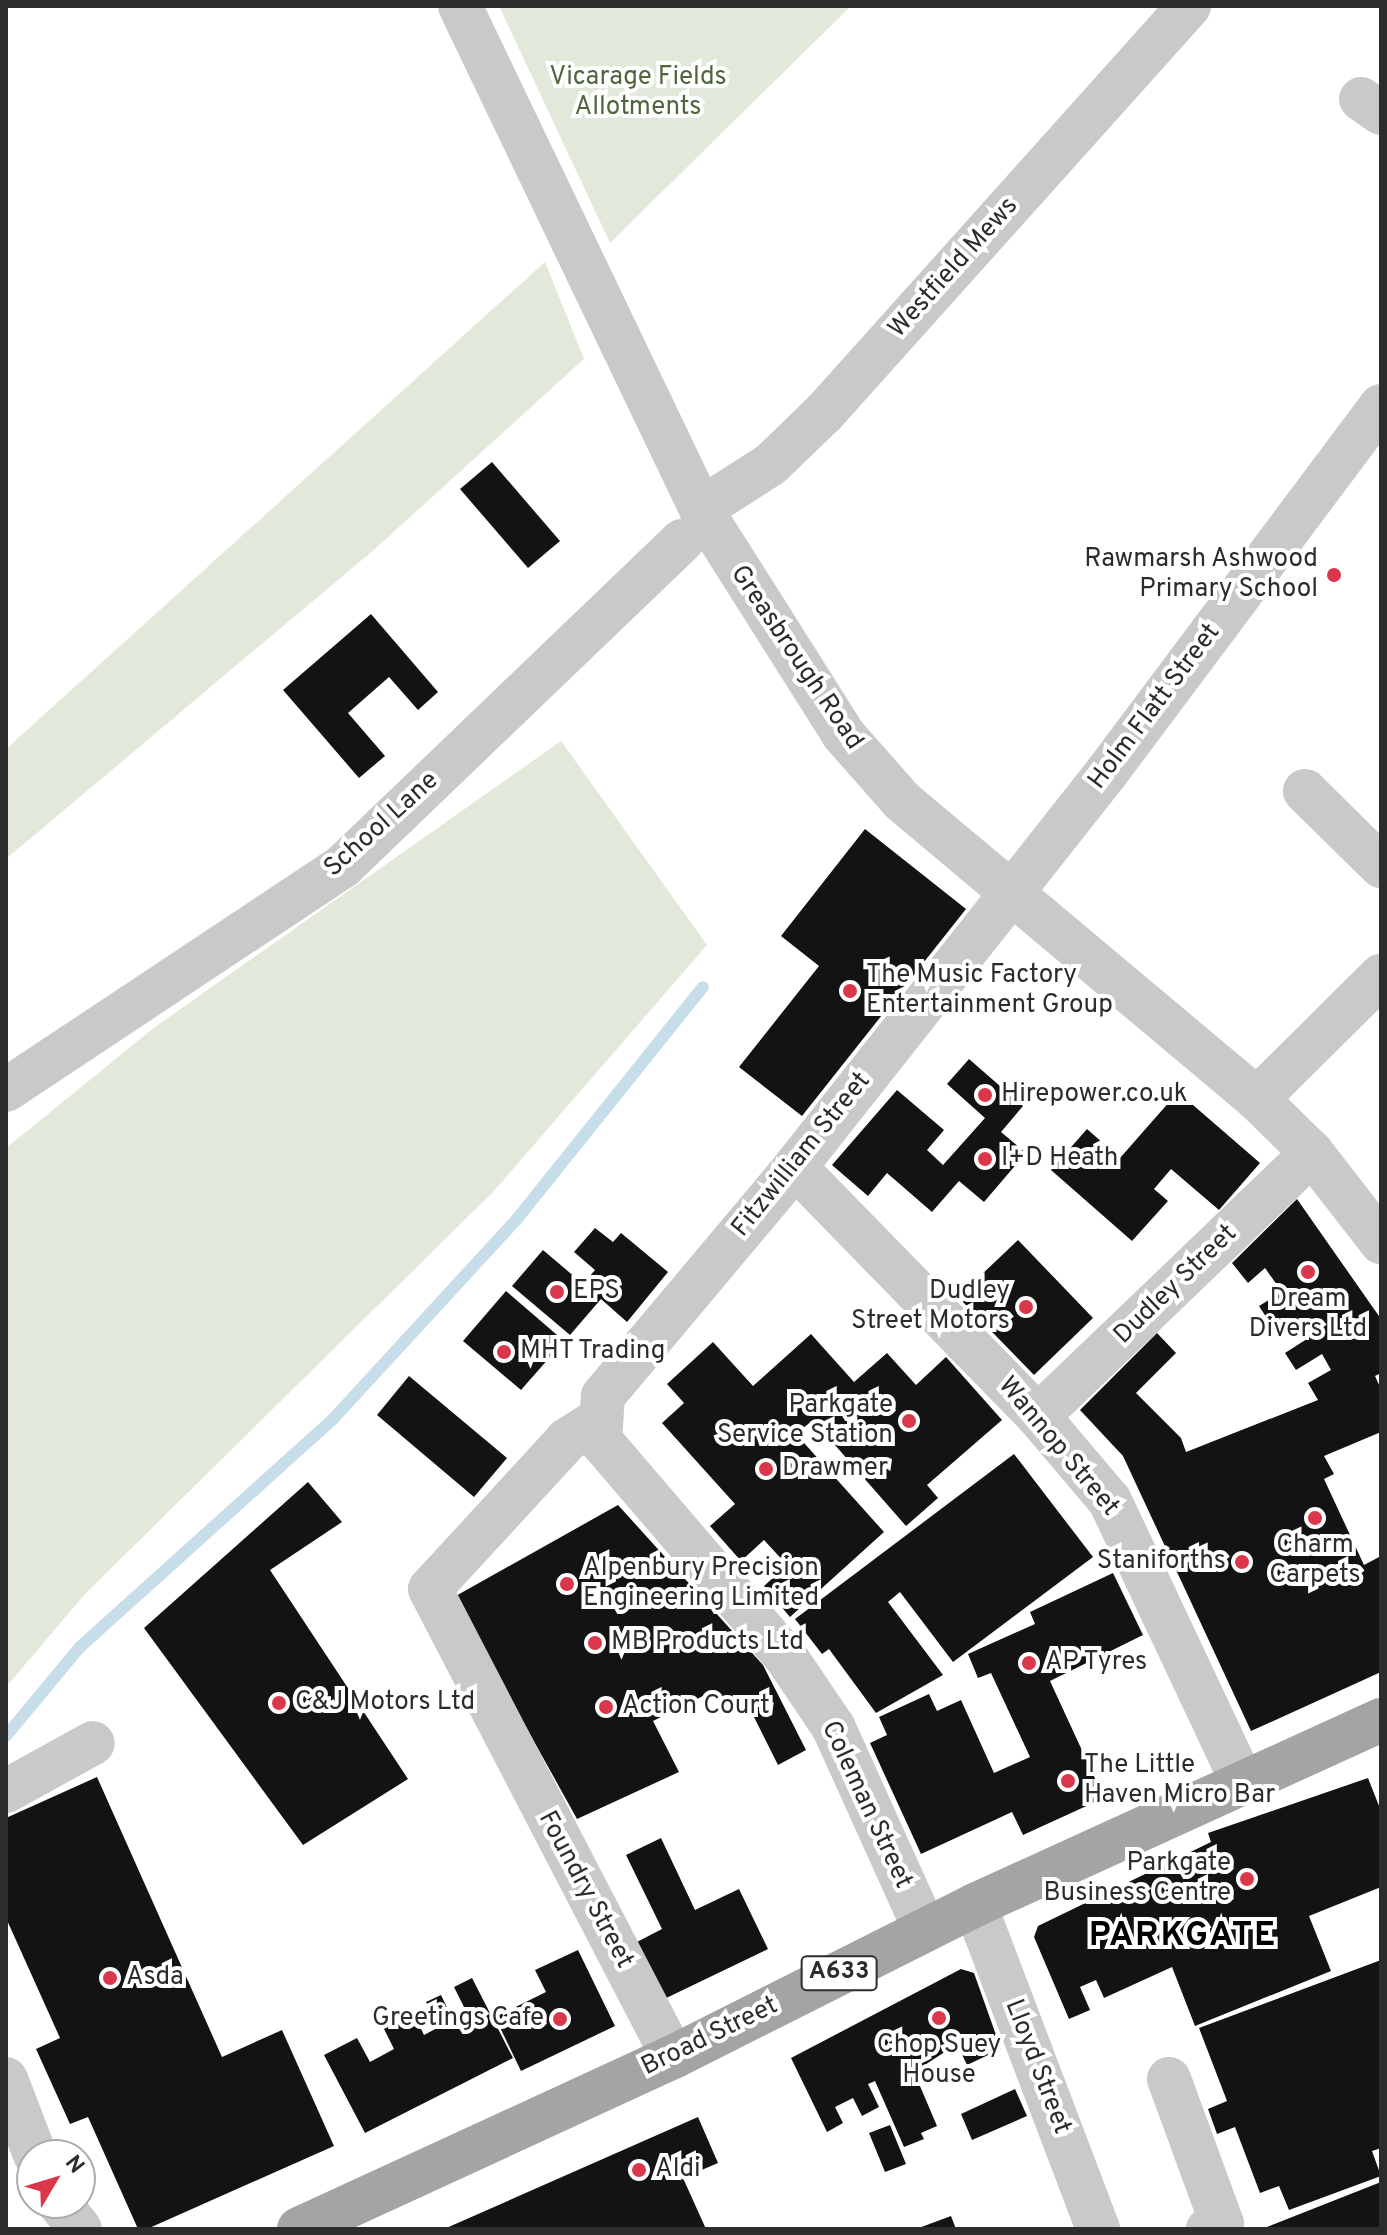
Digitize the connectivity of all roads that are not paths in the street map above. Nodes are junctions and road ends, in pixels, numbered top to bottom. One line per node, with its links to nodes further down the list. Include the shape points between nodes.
1 (460, 6): 4 (street, Greasbrough Road, via 615,342)
2 (1189, 6): 4 (street, Westfield Mews, via 824,413 771,464)
3 (1381, 406): 7 (street, Holm Flatt Street)
4 (691, 525): 7 (street, Greasbrough Road, via 843,734 902,801); 9 (street, School Lane, via 343,866)
5 (1305, 791): 6 (street)
6 (1381, 866)
7 (1013, 890): 10 (street, Greasbrough Road); 12 (street, Fitzwilliam Street)
8 (1381, 976): 10 (street)
9 (6, 1090)
10 (1257, 1099): 11 (street, Greasbrough Road)
11 (1312, 1153): 13 (street, Greasbrough Road); 14 (street, Dudley Street)
12 (795, 1167): 14 (street, Wannop Street); 15 (street, Fitzwilliam Street, via 622,1370 603,1396)
13 (1381, 1242)
14 (1038, 1416): 18 (street, Wannop Street, via 1110,1501)
15 (597, 1421): 21 (street, Coleman Street, via 600,1440 639,1492 786,1657 834,1728); 22 (street, Foundry Street, via 567,1440 432,1581 433,1600)
16 (1381, 1720): 18 (main road, Broad Street / A633)
17 (93, 1743): 19 (street)
18 (1242, 1781): 20 (main road, Broad Street / A633)
19 (6, 1791)
20 (975, 1905): 21 (main road, Broad Street / A633); 27 (street, Lloyd Street)
21 (925, 1930): 22 (main road, Broad Street / A633)
22 (673, 2057): 26 (main road, Broad Street / A633)
23 (6, 2079): 25 (street)
24 (1169, 2079): 28 (street, via 1222,2224)
25 (29, 2139)
26 (299, 2229)
27 (1098, 2229)
28 (1208, 2229)

